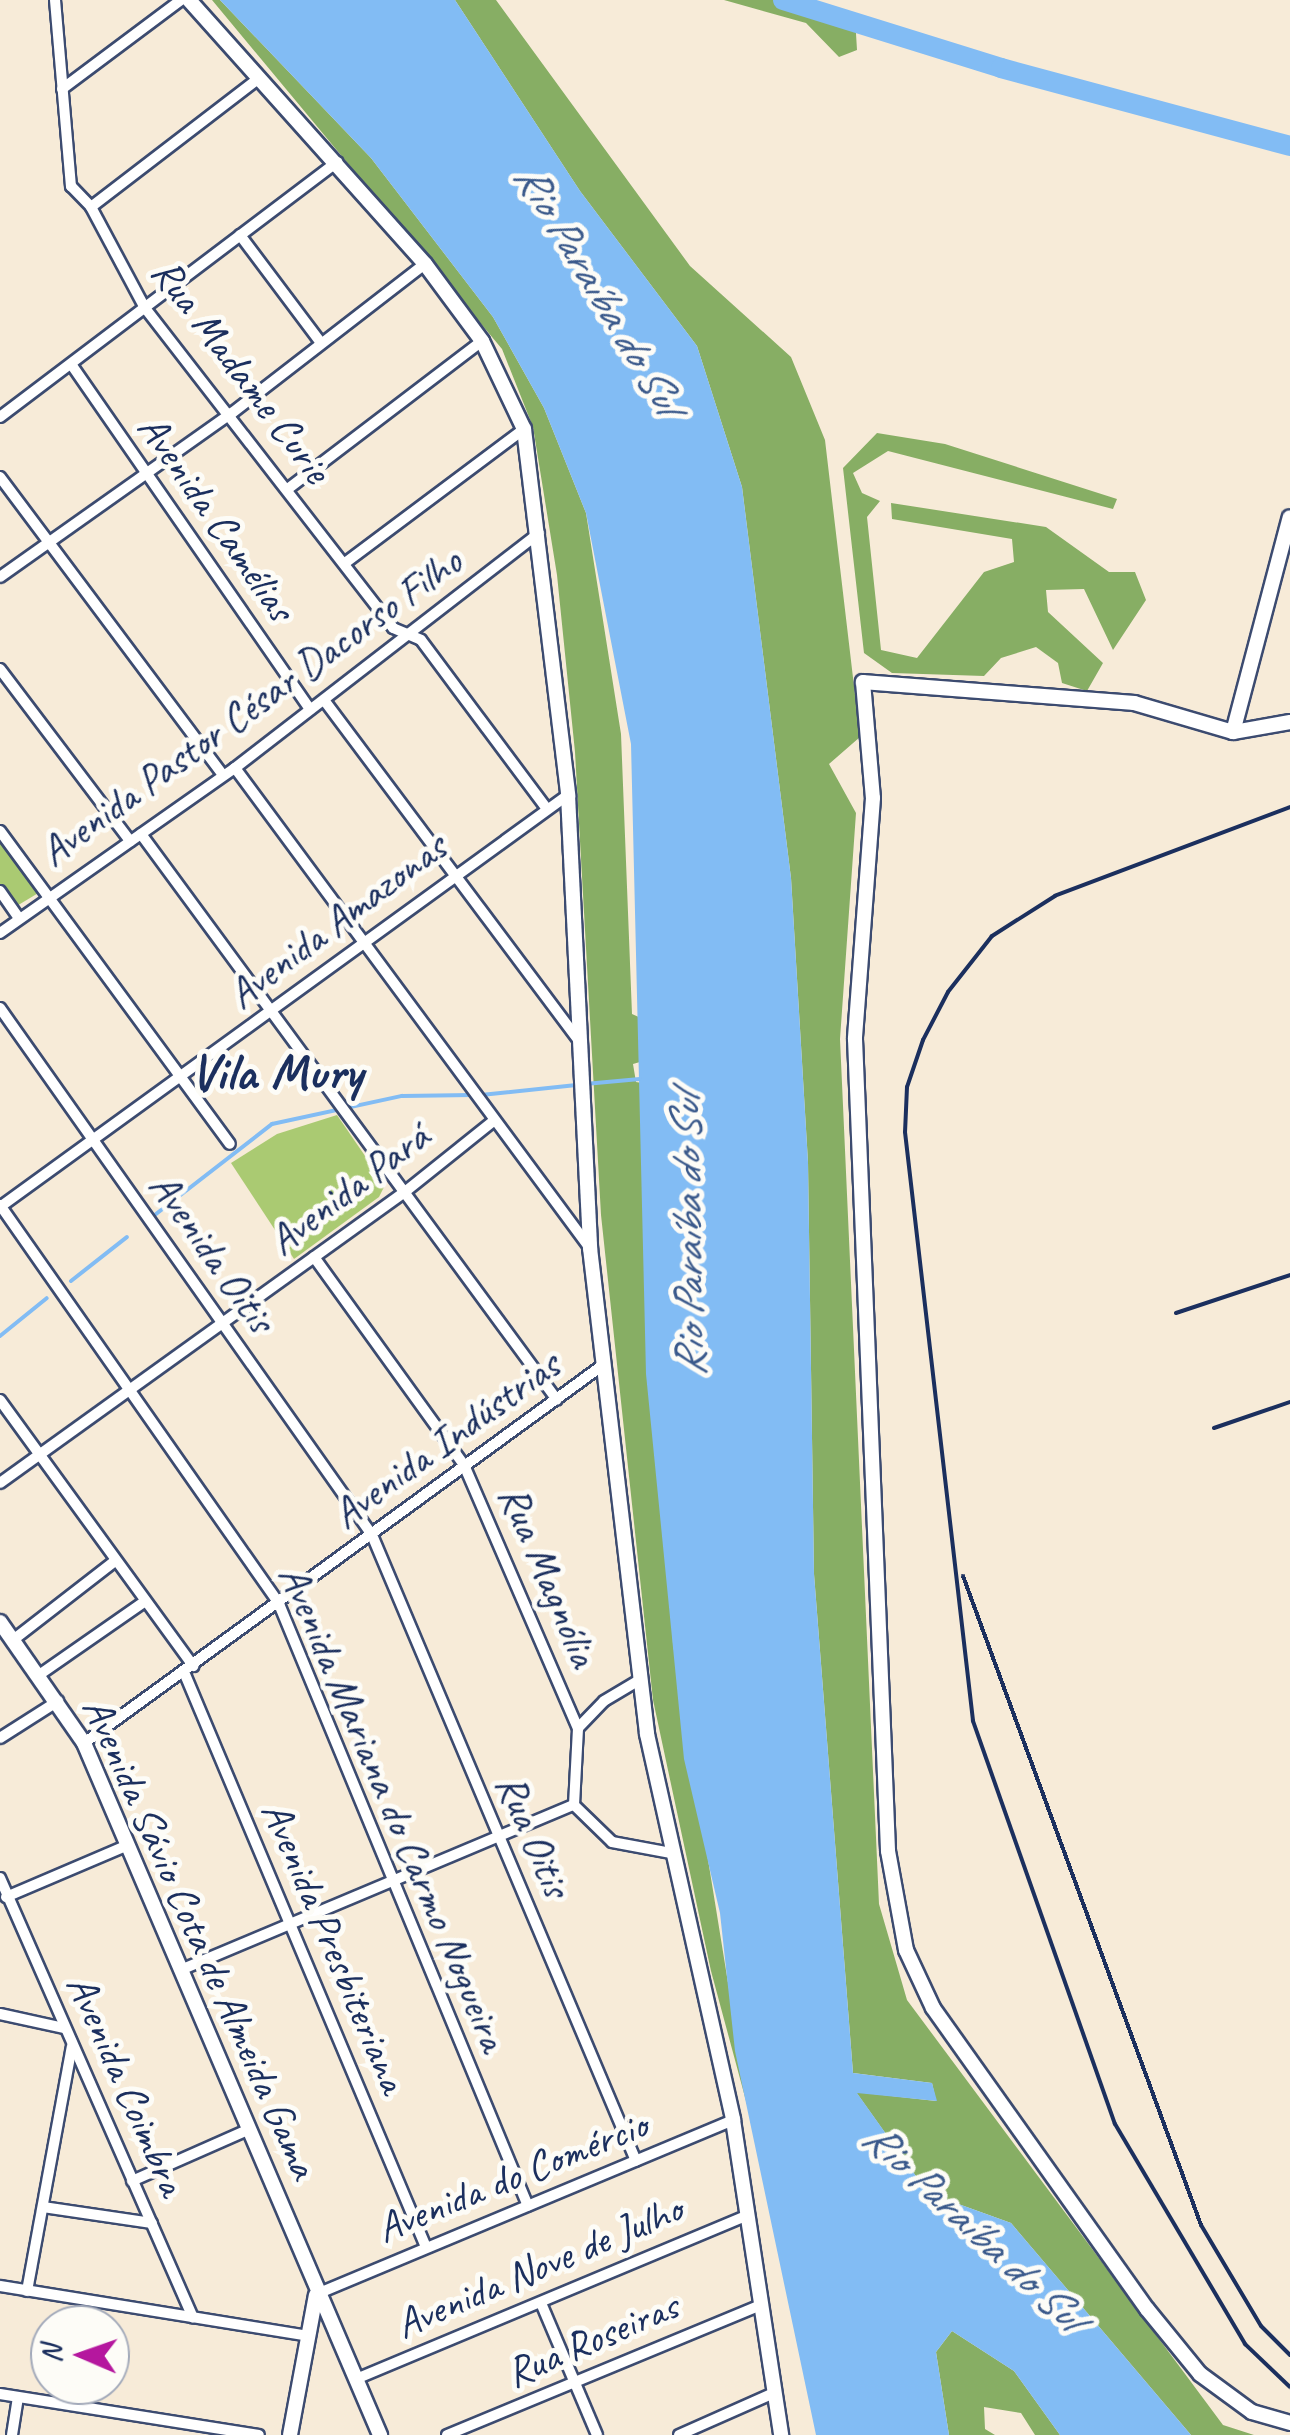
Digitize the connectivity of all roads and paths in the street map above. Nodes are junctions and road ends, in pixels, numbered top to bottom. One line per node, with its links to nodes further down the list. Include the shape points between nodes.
1 (55, 0): 5 (street, Rua Madame Curie)
2 (181, 0): 5 (street)
3 (189, 0): 4 (street)
4 (258, 78): 6 (street); 7 (street)
5 (62, 89): 7 (street, Rua Madame Curie, via 66,168 71,186)
6 (337, 162): 8 (street); 9 (street)
7 (91, 207): 10 (street, Rua Madame Curie)
8 (240, 235): 10 (street); 12 (street)
9 (424, 264): 11 (street); 12 (street)
10 (144, 308): 13 (street); 15 (street, Rua Madame Curie)
11 (482, 341): 16 (street); 19 (street)
12 (321, 343): 15 (street)
13 (71, 364): 14 (street); 17 (street, Avenida Camélias)
14 (1, 413)
15 (232, 413): 17 (street); 19 (street, Rua Madame Curie)
16 (524, 429): 21 (street); 23 (street)
17 (144, 474): 22 (street); 28 (street, Avenida Camélias)
18 (0, 476): 22 (street)
19 (289, 488): 23 (street, Rua Madame Curie)
20 (1290, 518): 30 (street)
21 (540, 533): 25 (street, Avenida Pastor César Dacorso Filho); 33 (street)
22 (51, 544): 24 (street); 32 (street)
23 (346, 563): 25 (street, Rua Madame Curie, via 393,628)
24 (0, 578)
25 (413, 634): 27 (street, Avenida Pastor César Dacorso Filho); 34 (street, Rua Madame Curie)
26 (0, 669): 37 (street)
27 (324, 700): 28 (street, Avenida Pastor César Dacorso Filho); 38 (street)
28 (310, 709): 31 (street, Avenida Pastor César Dacorso Filho)
29 (1290, 722): 30 (street)
30 (1233, 732): 109 (street, via 1134,703 893,679 863,682 873,798 855,1039 882,1748 894,1904 906,1950 954,2039 1157,2322 1200,2374 1252,2412)
31 (235, 768): 32 (street, Avenida Pastor César Dacorso Filho); 43 (street)
32 (223, 775): 36 (street, Avenida Pastor César Dacorso Filho)
33 (568, 795): 34 (street, Avenida Amazonas); 46 (street)
34 (546, 808): 38 (street, Avenida Amazonas)
35 (0, 831): 40 (street)
36 (141, 834): 37 (street, Avenida Pastor César Dacorso Filho); 45 (street)
37 (130, 841): 40 (street, Avenida Pastor César Dacorso Filho)
38 (454, 873): 43 (street, Avenida Amazonas); 46 (street)
39 (0, 891): 41 (street)
40 (48, 895): 41 (street, Avenida Pastor César Dacorso Filho); 47 (street)
41 (19, 918): 42 (street, Avenida Pastor César Dacorso Filho)
42 (0, 932)
43 (361, 943): 45 (street, Avenida Amazonas); 48 (street)
44 (0, 1008): 49 (street, Avenida Oitis)
45 (274, 1010): 47 (street, Avenida Amazonas); 51 (street)
46 (584, 1048): 53 (street)
47 (180, 1077): 49 (street, Avenida Amazonas); 50 (street)
48 (492, 1122): 51 (street, Avenida Pará); 53 (street)
49 (92, 1139): 52 (street, Avenida Amazonas); 55 (street, Avenida Oitis)
50 (230, 1144)
51 (406, 1191): 54 (street, Avenida Pará); 59 (street)
52 (0, 1206): 57 (street, Avenida Mariana do Carmo Nogueira)
53 (590, 1248): 56 (street)
54 (314, 1257): 55 (street, Avenida Pará); 61 (street, Rua Magnólia)
55 (221, 1323): 57 (street, Avenida Pará); 63 (street, Avenida Oitis)
56 (603, 1365): 59 (street, Avenida Indústrias); 71 (street)
57 (128, 1391): 60 (street, Avenida Pará); 66 (street, Avenida Mariana do Carmo Nogueira)
58 (0, 1400): 60 (street, Avenida Presbiteriana)
59 (557, 1400): 61 (street, Avenida Indústrias)
60 (42, 1451): 62 (street, Avenida Pará); 64 (street, Avenida Presbiteriana)
61 (464, 1465): 63 (street, Avenida Indústrias); 73 (street, Rua Magnólia)
62 (0, 1483)
63 (372, 1535): 66 (street, Avenida Indústrias); 77 (street, Rua Oitis)
64 (115, 1561): 65 (street, Avenida Presbiteriana); 68 (street)
65 (144, 1602): 69 (street, Avenida Presbiteriana); 70 (street)
66 (279, 1604): 69 (street, Avenida Indústrias); 81 (street, Avenida Mariana do Carmo Nogueira)
67 (0, 1622): 68 (street, Avenida Sávio Cota de Almeida Gama)
68 (13, 1640): 70 (street, Avenida Sávio Cota de Almeida Gama)
69 (188, 1669): 75 (street, Avenida Indústrias); 83 (street, Avenida Presbiteriana)
70 (39, 1675): 72 (street, Avenida Sávio Cota de Almeida Gama)
71 (641, 1679): 73 (street, via 604,1701); 79 (street)
72 (58, 1701): 74 (street); 75 (street, Avenida Sávio Cota de Almeida Gama)
73 (578, 1728): 76 (street)
74 (0, 1738)
75 (84, 1743): 78 (street, Avenida Sávio Cota de Almeida Gama)
76 (574, 1805): 77 (street); 79 (street, via 612,1842)
77 (498, 1839): 81 (street); 90 (street, Rua Oitis)
78 (128, 1845): 82 (street); 84 (street, Avenida Sávio Cota de Almeida Gama)
79 (671, 1853): 88 (street)
80 (0, 1878): 82 (street, Avenida Coimbra)
81 (392, 1882): 83 (street); 92 (street, Avenida Mariana do Carmo Nogueira)
82 (4, 1897): 86 (street, Avenida Coimbra)
83 (290, 1926): 84 (street); 96 (street, Avenida Presbiteriana)
84 (182, 1969): 89 (street, Avenida Sávio Cota de Almeida Gama)
85 (0, 2014): 86 (street)
86 (64, 2028): 87 (street, Avenida Coimbra)
87 (72, 2047): 91 (street, Avenida Coimbra); 93 (street)
88 (733, 2120): 90 (street, Avenida do Comércio); 94 (street)
89 (250, 2130): 91 (street); 99 (street, Avenida Sávio Cota de Almeida Gama)
90 (636, 2162): 92 (street, Avenida do Comércio)
91 (132, 2181): 95 (street, Avenida Coimbra)
92 (528, 2206): 96 (street, Avenida do Comércio)
93 (42, 2207): 95 (street); 98 (street)
94 (748, 2215): 100 (street, Avenida Nove de Julho); 101 (street)
95 (152, 2222): 102 (street, Avenida Coimbra)
96 (426, 2247): 99 (street, Avenida do Comércio)
97 (0, 2286): 98 (street)
98 (28, 2291): 102 (street)
99 (316, 2294): 103 (street); 104 (street, Avenida Sávio Cota de Almeida Gama)
100 (541, 2302): 104 (street, Avenida Nove de Julho); 105 (street)
101 (761, 2305): 105 (street, Rua Roseiras); 106 (street)
102 (193, 2318): 103 (street)
103 (308, 2336): 112 (street)
104 (356, 2380): 113 (street, Avenida Sávio Cota de Almeida Gama)
105 (576, 2382): 114 (street, Rua Roseiras); 115 (street)
106 (774, 2393): 116 (street); 117 (street)
107 (0, 2394): 108 (street)
108 (18, 2397): 110 (street); 111 (street)
109 (1290, 2422)
110 (12, 2435)
111 (259, 2435)
112 (290, 2435)
113 (380, 2435)
114 (448, 2435)
115 (597, 2435)
116 (680, 2435)
117 (781, 2435)

